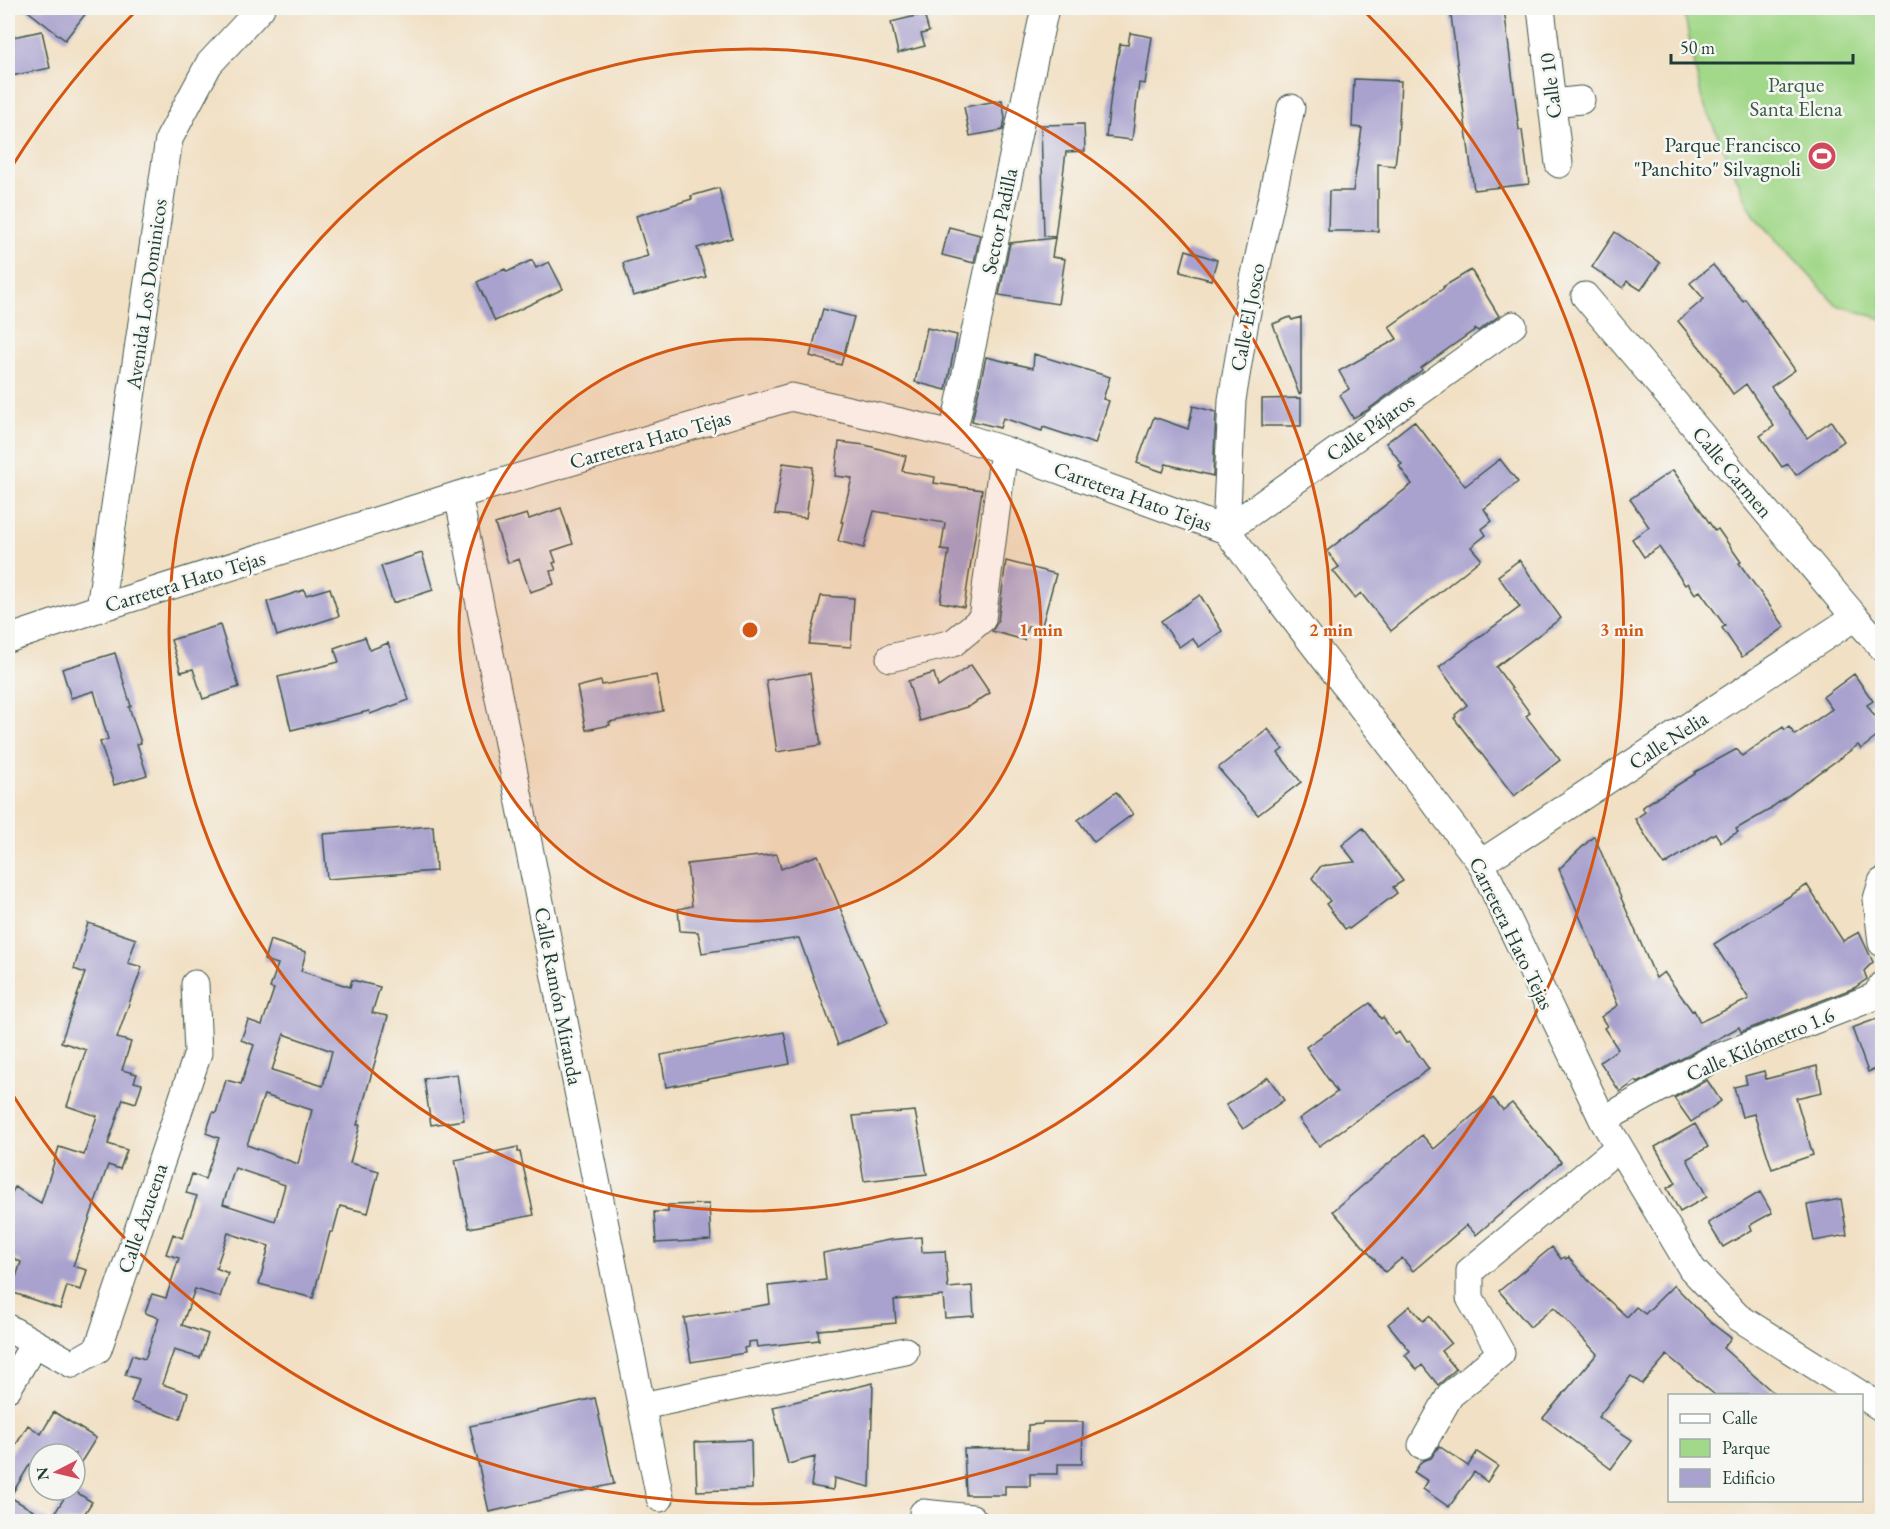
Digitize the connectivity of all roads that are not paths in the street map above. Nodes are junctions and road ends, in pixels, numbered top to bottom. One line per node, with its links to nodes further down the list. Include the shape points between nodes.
1 (261, 8): 14 (street, Avenida Los Dominicos, via 209,64 169,139)
2 (1045, 8): 10 (street, Sector Padilla)
3 (1541, 8): 5 (street, Calle 10)
4 (1581, 100): 5 (street)
5 (1552, 103): 7 (street, Calle 10)
6 (1291, 108): 13 (street, Calle El Josco, via 1232,400)
7 (1559, 164)
8 (1585, 296): 15 (street, Calle Carmen)
9 (1513, 325): 13 (street, Calle Pájaros)
10 (953, 434): 11 (street, Carretera Hato Tejas); 12 (street, Carretera Hato Tejas, via 791,397)
11 (1004, 450): 13 (street, Carretera Hato Tejas); 18 (street, via 982,619 953,643)
12 (458, 495): 14 (street, Carretera Hato Tejas); 32 (street, Calle Ramón Miranda)
13 (1226, 530): 19 (street, Carretera Hato Tejas)
14 (100, 608): 16 (street, Carretera Hato Tejas)
15 (1855, 617): 17 (street, Calle Carmen); 19 (street, Calle Nelia)
16 (8, 639)
17 (1882, 647)
18 (890, 658)
19 (1481, 863): 24 (street, Carretera Hato Tejas)
20 (1882, 882): 21 (street, via 1877,898)
21 (1882, 943)
22 (195, 984): 27 (street, Calle Azucena, via 198,1053 98,1349 72,1364)
23 (1882, 985): 24 (street, Calle Kilómetro 1.6, via 1876,996 1709,1061)
24 (1603, 1120): 25 (street, Carretera Hato Tejas)
25 (1619, 1147): 30 (street, Carretera Hato Tejas, via 1692,1269 1738,1317); 34 (street, via 1470,1271 1470,1298 1501,1353 1450,1395)
26 (8, 1328): 27 (street, Calle Azucena)
27 (34, 1344): 29 (street)
28 (906, 1352): 32 (street)
29 (8, 1388)
30 (1860, 1394)
31 (1863, 1396): 33 (street, Carretera Hato Tejas)
32 (642, 1406): 35 (street, Calle Ramón Miranda)
33 (1882, 1408)
34 (1422, 1445)
35 (660, 1498)
36 (922, 1513): 37 (street)
37 (975, 1521)

